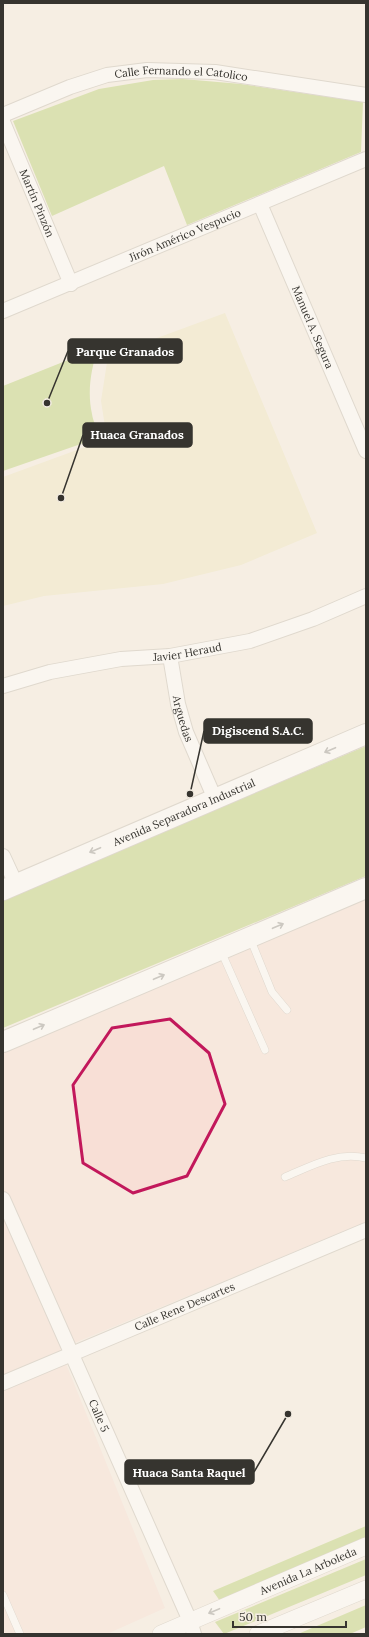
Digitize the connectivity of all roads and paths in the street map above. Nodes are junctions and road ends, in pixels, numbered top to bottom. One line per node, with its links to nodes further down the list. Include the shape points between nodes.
1 (366, 95): 2 (street, Calle Fernando el Catolico, via 215,72 146,70 107,75 70,87)
2 (3, 116)
3 (3, 122): 6 (street, Martín Pinzón)
4 (366, 160): 5 (street, Jirón Américo Vespucio)
5 (260, 204): 6 (street, Jirón Américo Vespucio); 8 (street, Manuel A. Segura)
6 (71, 284): 7 (street, Jirón Américo Vespucio)
7 (3, 311)
8 (366, 451)
9 (366, 596): 10 (street, Javier Heraud, via 313,619 250,641)
10 (170, 656): 11 (street, Javier Heraud, via 121,659 50,672); 13 (street, Arguedas, via 178,704 186,732)
11 (3, 686)
12 (366, 734): 13 (main road, Avenida Separadora Industrial, one-way to 13)
13 (215, 799): 15 (main road, Avenida Separadora Industrial, one-way to 15)
14 (3, 856): 15 (street)
15 (10, 887)
16 (366, 888): 17 (main road, one-way to 16)
17 (250, 938): 18 (main road); 19 (lane, via 272,992)
18 (221, 950): 20 (main road, one-way to 18); 21 (lane)
19 (287, 1010)
20 (3, 1042)
21 (265, 1050)
22 (366, 1158): 23 (lane, via 330,1158)
23 (285, 1177)
24 (3, 1198): 26 (street, Calle 5)
25 (366, 1230): 26 (street, Calle Rene Descartes)
26 (72, 1354): 27 (street, Calle Rene Descartes); 31 (street, Calle 5)
27 (3, 1383)
28 (366, 1546): 31 (street, Avenida La Arboleda, one-way to 31)
29 (366, 1589): 34 (street)
30 (3, 1595): 32 (lane)
31 (192, 1628): 33 (street, Avenida La Arboleda)
32 (20, 1634)
33 (161, 1634)
34 (258, 1634)

